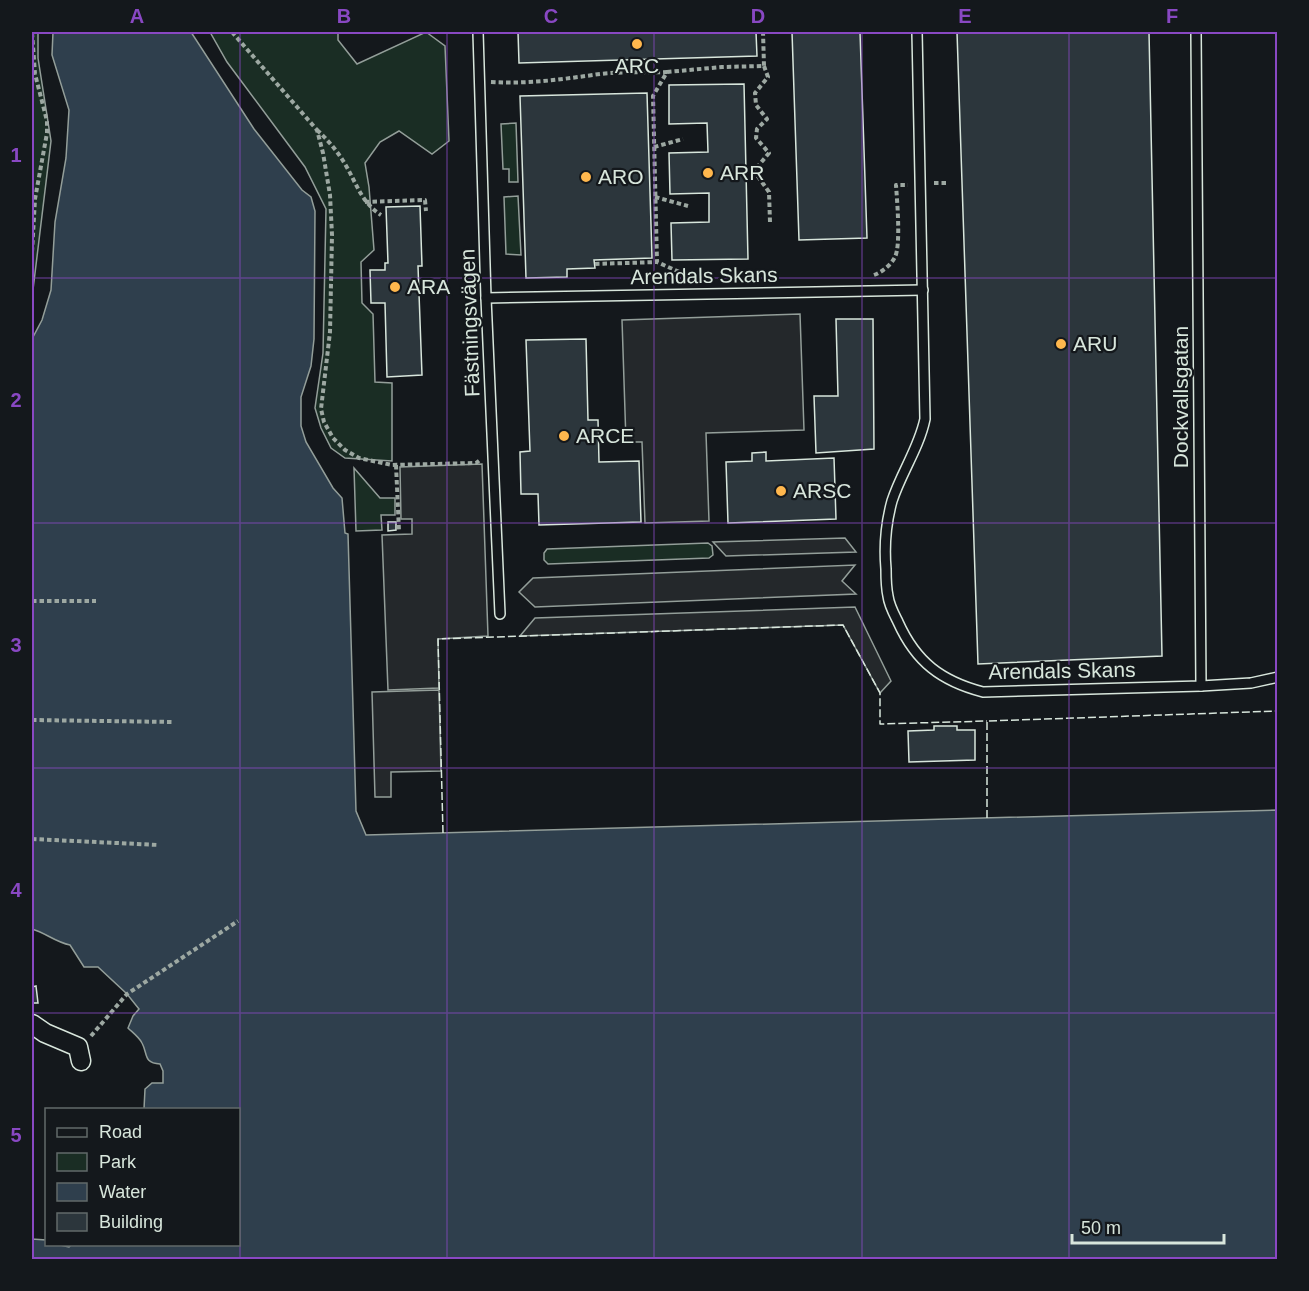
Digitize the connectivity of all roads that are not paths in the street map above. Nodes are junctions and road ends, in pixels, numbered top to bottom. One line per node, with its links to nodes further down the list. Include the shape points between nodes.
1 (478, 32): 5 (lane, Fästningsvägen)
2 (917, 32): 4 (lane, Arendals Skans)
3 (1196, 32): 8 (lane, Dockvallsgatan)
4 (923, 290): 5 (lane, Arendals Skans); 8 (lane, Arendals Skans, via 925,419 893,498 886,530 888,598 911,648 941,675 983,692)
5 (486, 298): 6 (lane, Fästningsvägen)
6 (500, 614)
7 (1278, 677): 8 (lane)
8 (1201, 686)
9 (32, 1024): 10 (street)
10 (80, 1054)

